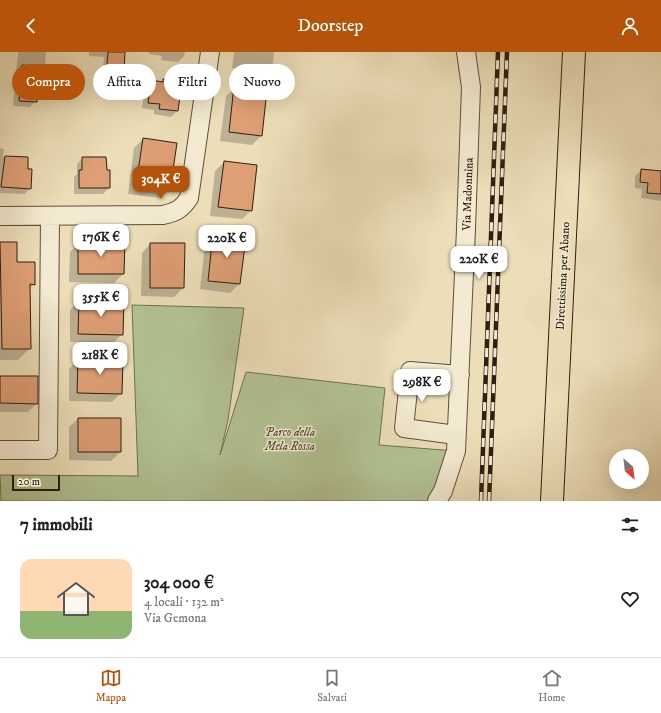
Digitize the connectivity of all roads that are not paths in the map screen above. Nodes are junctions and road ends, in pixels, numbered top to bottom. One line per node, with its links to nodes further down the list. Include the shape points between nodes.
1 (210, 52): 5 (street, via 189,192 184,206 176,212 163,215)
2 (466, 52): 6 (street, Via Madonnina, via 471,86)
3 (574, 52): 10 (highway, Direttissima per Abano)
4 (0, 216): 5 (street)
5 (50, 216): 8 (street, via 48,450)
6 (460, 375): 7 (street, Via Madonnina); 7 (street, via 410,371 404,428)
7 (456, 435): 9 (street, Via Madonnina, via 456,451 443,491)
8 (0, 450)
9 (437, 501)
10 (552, 501)

